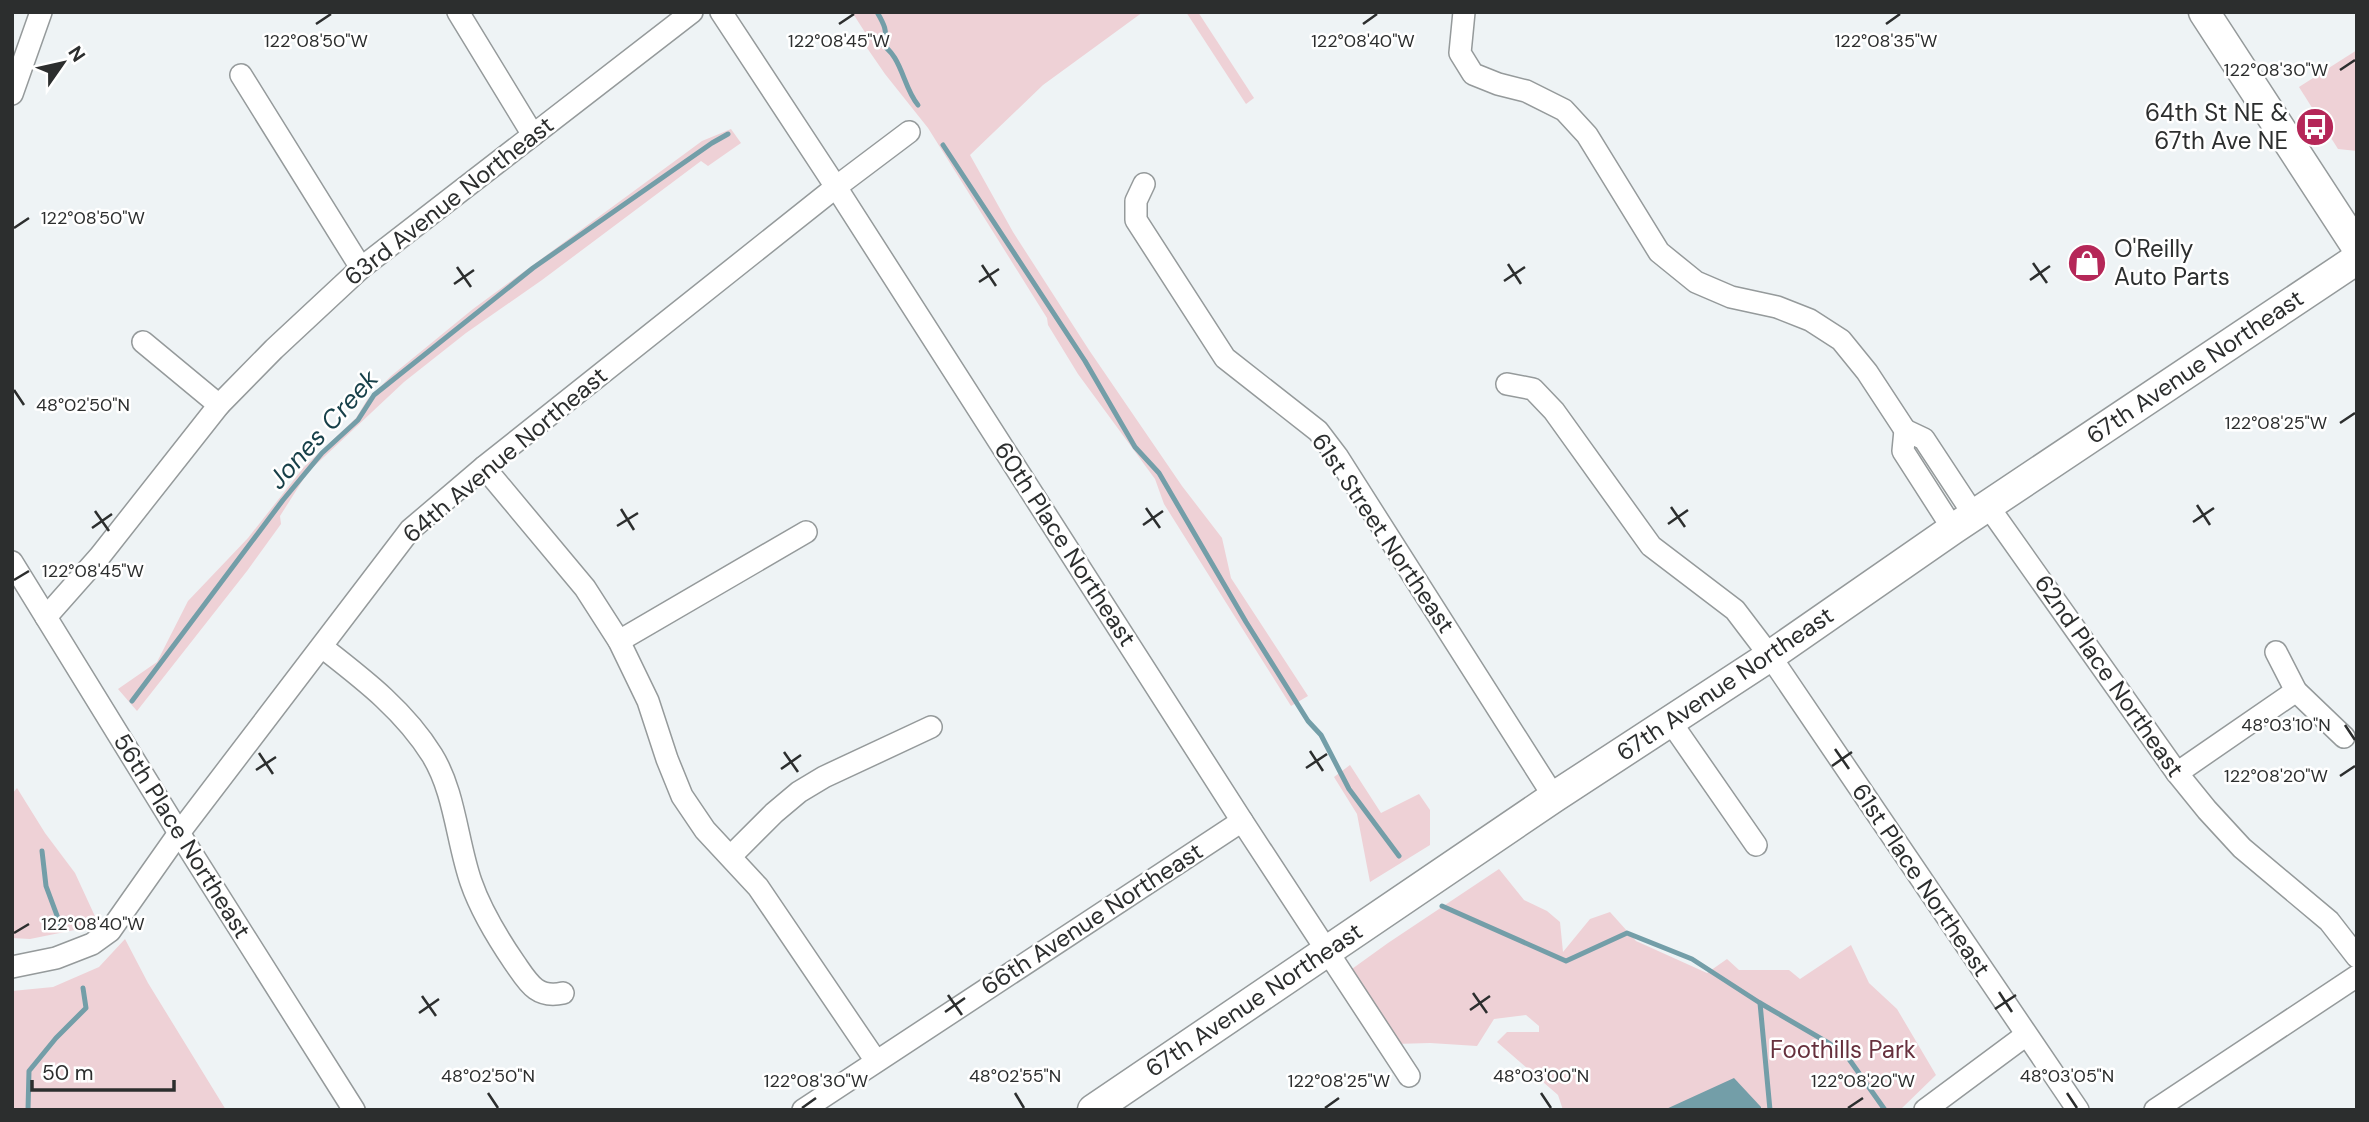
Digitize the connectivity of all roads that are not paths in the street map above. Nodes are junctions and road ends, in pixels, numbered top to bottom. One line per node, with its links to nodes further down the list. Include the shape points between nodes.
1 (41, 12): 8 (street)
2 (458, 12): 10 (street)
3 (692, 12): 10 (street, 63rd Avenue Northeast)
4 (721, 12): 12 (street, 60th Place Northeast)
5 (1464, 12): 20 (street, 62nd Place Northeast, via 1460,53 1474,74 1526,91 1564,110 1587,135 1659,252 1696,282 1810,320 1841,340 1905,430 1903,451)
6 (2204, 12): 13 (street)
7 (241, 75): 15 (street)
8 (12, 94)
9 (909, 132): 12 (street, 64th Avenue Northeast)
10 (533, 135): 15 (street, 63rd Avenue Northeast)
11 (1144, 184): 33 (street, 61st Street Northeast, via 1136,201 1136,220 1225,358 1318,431 1337,456)
12 (836, 187): 19 (street, 64th Avenue Northeast); 34 (street, 60th Place Northeast)
13 (2357, 247)
14 (2357, 259): 20 (street, 67th Avenue Northeast)
15 (360, 268): 18 (street, 63rd Avenue Northeast)
16 (143, 342): 18 (street)
17 (1507, 384): 27 (street, 61st Place Northeast, via 1533,389 1554,411 1651,546 1735,610)
18 (219, 405): 23 (street, 63rd Avenue Northeast)
19 (484, 467): 24 (street, via 585,588); 25 (street, 64th Avenue Northeast, via 410,530)
20 (1972, 517): 27 (street, 67th Avenue Northeast); 32 (street, 62nd Place Northeast)
21 (806, 532): 24 (street)
22 (12, 562): 23 (street, 56th Place Northeast)
23 (46, 617): 35 (street, 56th Place Northeast)
24 (619, 641): 37 (street, via 648,701 682,796 705,830)
25 (322, 647): 35 (street, 64th Avenue Northeast); 42 (street, via 379,692 433,757 447,791 471,883 495,932 541,993)
26 (2276, 652): 28 (street)
27 (1770, 656): 29 (street, 67th Avenue Northeast); 43 (street, 61st Place Northeast)
28 (2296, 691): 31 (street); 32 (street)
29 (1670, 721): 33 (street, 67th Avenue Northeast); 36 (street)
30 (931, 727): 37 (street, via 799,792)
31 (2344, 737)
32 (2177, 773): 39 (street, 62nd Place Northeast, via 2242,848 2329,921)
33 (1554, 797): 38 (street, 67th Avenue Northeast)
34 (1242, 821): 38 (street, 60th Place Northeast); 44 (street, 66th Avenue Northeast)
35 (179, 833): 40 (street, 64th Avenue Northeast, via 110,931 92,944 56,958); 46 (street, 56th Place Northeast)
36 (1756, 845)
37 (731, 856): 44 (street, via 758,887)
38 (1328, 950): 45 (street, 60th Place Northeast); 48 (street, 67th Avenue Northeast)
39 (2357, 957)
40 (12, 967)
41 (2357, 976): 51 (street)
42 (563, 993)
43 (2026, 1035): 49 (street); 50 (street, 61st Place Northeast)
44 (876, 1060): 47 (street, 66th Avenue Northeast)
45 (1409, 1076)
46 (354, 1110)
47 (803, 1110)
48 (1093, 1110)
49 (1925, 1110)
50 (2078, 1110)
51 (2155, 1110)

